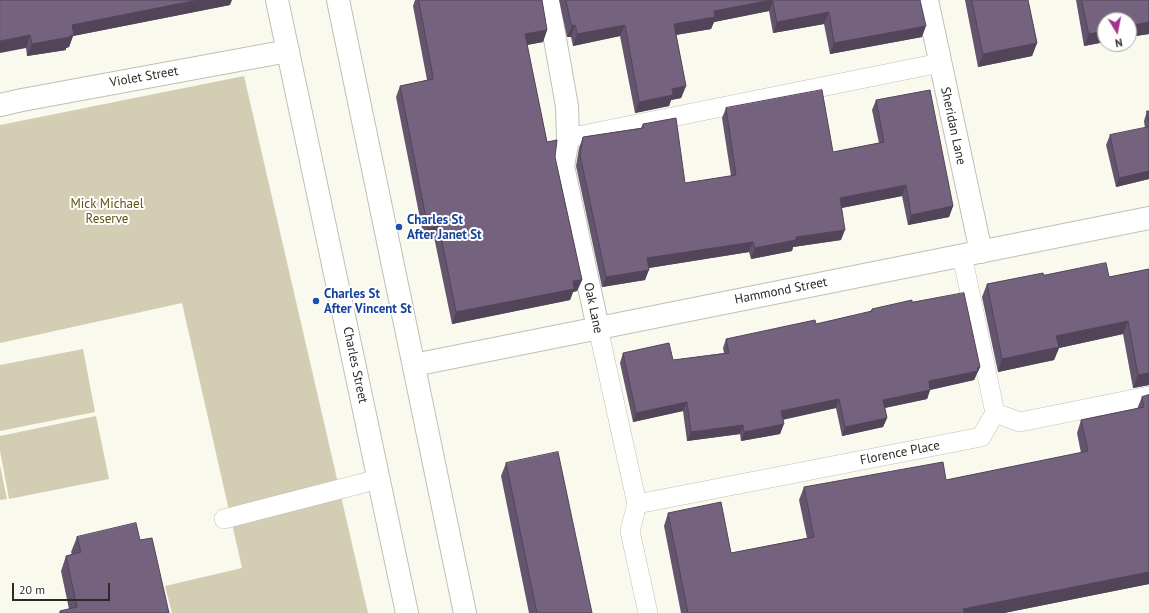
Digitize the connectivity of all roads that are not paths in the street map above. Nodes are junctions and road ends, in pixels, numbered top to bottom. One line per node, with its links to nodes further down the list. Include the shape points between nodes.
1 (277, 0): 5 (main road, Charles Street)
2 (338, 0): 12 (main road)
3 (548, 0): 8 (main road, Oak Lane, via 567,106)
4 (927, 0): 6 (main road, Sheridan Lane)
5 (288, 51): 7 (main road, Violet Street); 17 (main road, Charles Street)
6 (940, 63): 8 (lane); 10 (main road, Sheridan Lane)
7 (0, 105)
8 (568, 138): 11 (main road, Oak Lane, via 563,166)
9 (1149, 218): 10 (main road, Hammond Street)
10 (972, 254): 11 (main road, Hammond Street); 14 (lane)
11 (598, 328): 12 (main road, Hammond Street); 18 (lane, Oak Lane)
12 (414, 365): 21 (main road)
13 (1149, 396): 15 (lane)
14 (995, 413): 15 (lane); 16 (lane)
15 (1020, 422): 16 (lane, Florence Place)
16 (981, 437): 18 (lane, Florence Place)
17 (380, 479): 19 (lane); 20 (main road, Charles Street)
18 (636, 504): 22 (lane, Oak Lane, via 630,531)
19 (224, 519)
20 (407, 613)
21 (465, 613)
22 (648, 613)

